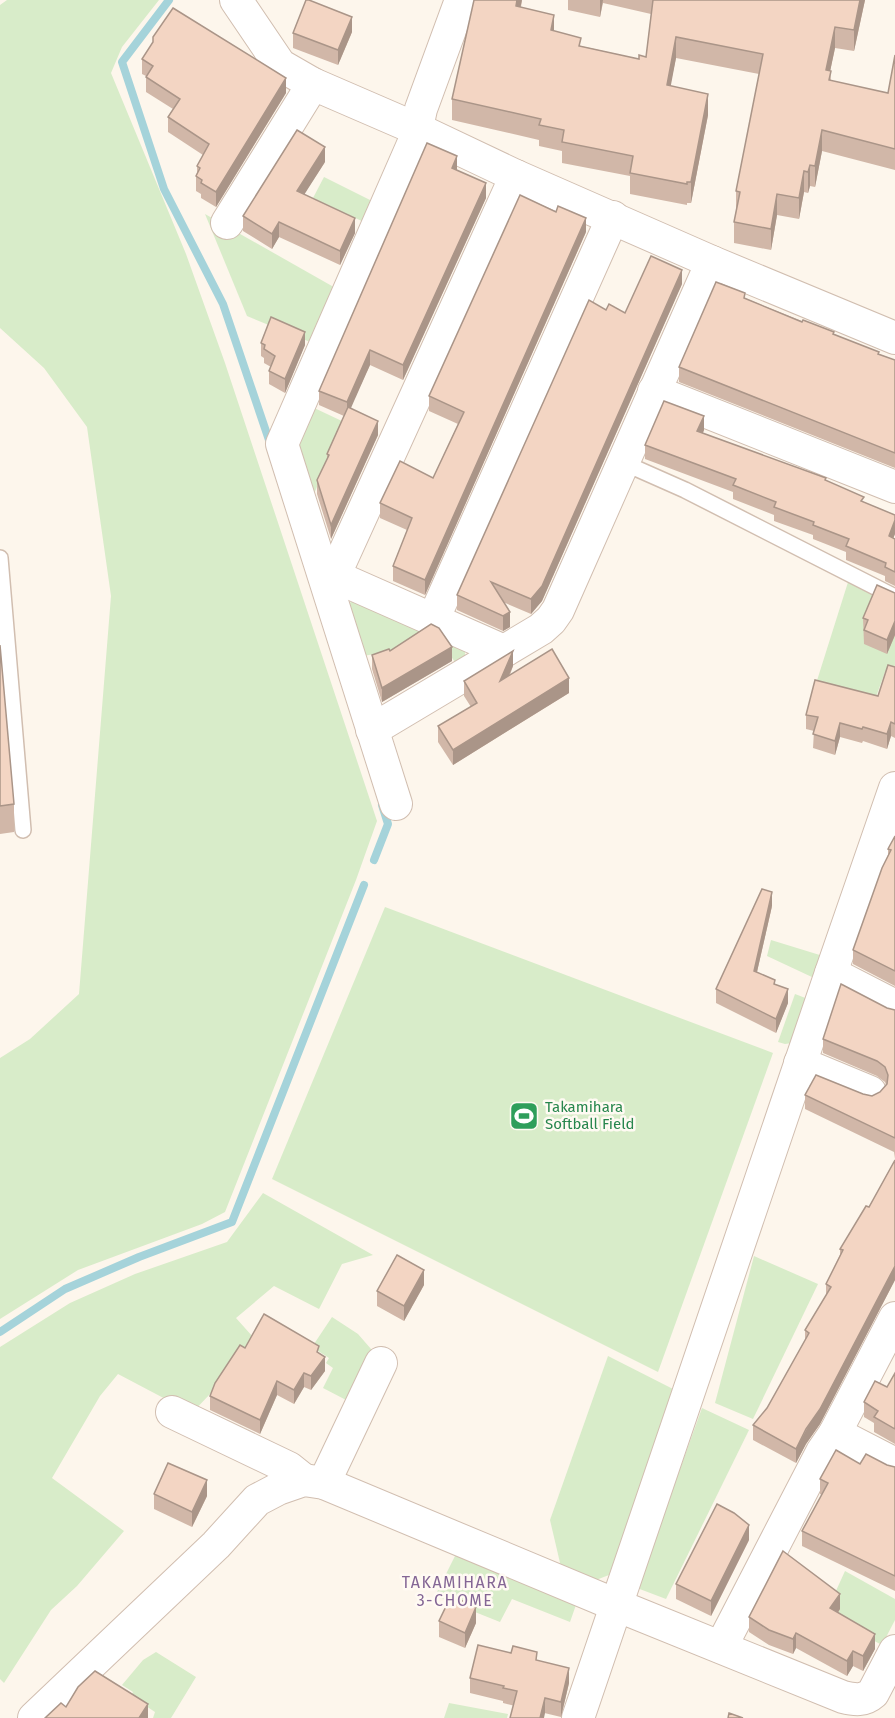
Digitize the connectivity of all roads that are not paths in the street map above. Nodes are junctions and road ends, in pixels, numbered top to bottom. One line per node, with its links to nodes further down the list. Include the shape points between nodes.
1 (236, 0): 3 (street, via 280,64)
2 (461, 0): 4 (street)
3 (313, 84): 4 (street); 7 (street)
4 (417, 129): 5 (street); 14 (street, via 282,444)
5 (516, 176): 6 (street); 14 (street)
6 (613, 217): 8 (street); 16 (street)
7 (227, 223)
8 (712, 262): 9 (street); 10 (street)
9 (895, 338)
10 (654, 392): 11 (street); 12 (street)
11 (624, 463): 15 (lane); 17 (street, via 558,610 541,630)
12 (895, 487)
13 (0, 558): 21 (lane)
14 (329, 577): 16 (street); 18 (street)
15 (895, 597)
16 (433, 620): 17 (street)
17 (504, 651): 18 (street)
18 (372, 730): 20 (street)
19 (895, 788): 22 (street)
20 (396, 804)
21 (23, 830)
22 (831, 973): 23 (street); 24 (street)
23 (895, 1006)
24 (800, 1062): 25 (street); 32 (street)
25 (870, 1092)
26 (895, 1318): 29 (street)
27 (381, 1363): 31 (street)
28 (172, 1412): 31 (street)
29 (835, 1433): 30 (street); 33 (street)
30 (895, 1464)
31 (314, 1482): 32 (street); 36 (street, via 278,1489 257,1500 199,1561)
32 (616, 1605): 33 (street); 37 (street)
33 (721, 1647): 35 (street)
34 (895, 1651): 35 (street, via 868,1697)
35 (869, 1709)
36 (34, 1718)
37 (578, 1718)

